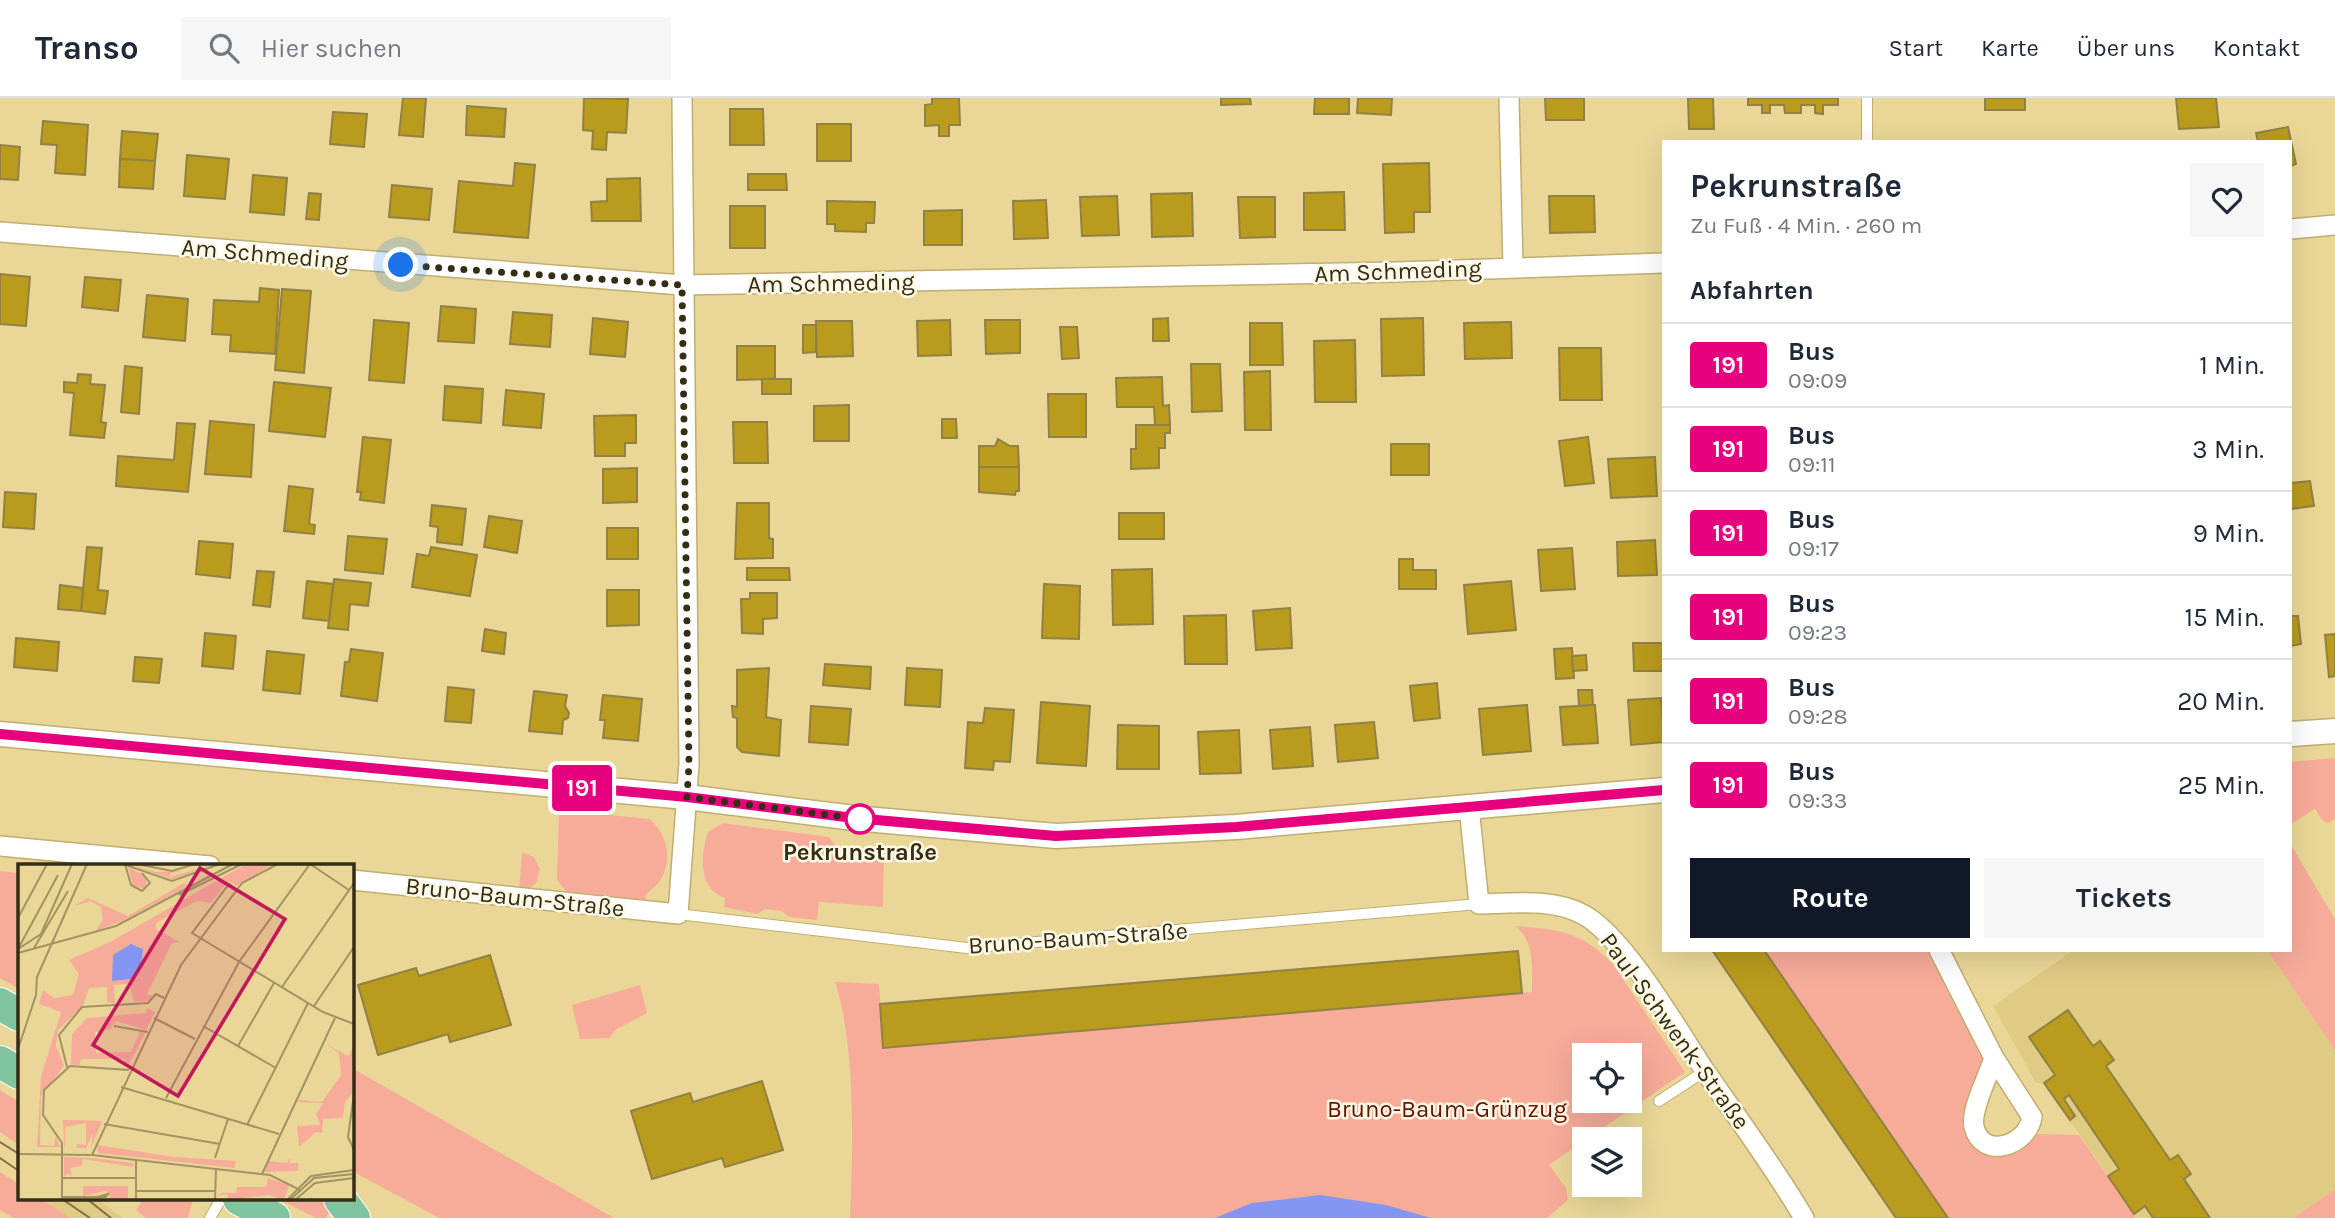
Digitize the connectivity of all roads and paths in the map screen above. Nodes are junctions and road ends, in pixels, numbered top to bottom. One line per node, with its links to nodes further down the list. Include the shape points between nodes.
1 (681, 98): 10 (street)
2 (1510, 98): 9 (street)
3 (1867, 98): 4 (lane)
4 (1867, 140)
5 (2335, 225): 6 (street)
6 (2292, 229)
7 (0, 232): 10 (street, Am Schmeding)
8 (1662, 263): 9 (street, Am Schmeding)
9 (1513, 267): 10 (street, Am Schmeding)
10 (682, 285): 15 (street)
11 (2335, 731): 13 (street)
12 (0, 734): 15 (street)
13 (2292, 734)
14 (1662, 790): 16 (street)
15 (687, 797): 16 (street, via 1056,836 1236,827); 21 (street)
16 (1469, 807): 20 (street)
17 (0, 846): 18 (street)
18 (189, 864)
19 (354, 880): 21 (street, Bruno-Baum-Straße)
20 (1479, 904): 21 (lane, Bruno-Baum-Straße, via 967,948); 27 (street, Paul-Schwenk-Straße, via 1530,902 1584,914 1618,946)
21 (678, 914)
22 (1940, 952): 25 (street)
23 (0, 1004): 24 (main road)
24 (18, 1014)
25 (1994, 1058)
26 (0, 1062): 28 (main road)
27 (1705, 1071): 29 (lane); 36 (street, Paul-Schwenk-Straße)
28 (18, 1072)
29 (1659, 1101)
30 (220, 1200): 33 (lane)
31 (241, 1200): 34 (main road)
32 (341, 1200): 35 (main road)
33 (210, 1218)
34 (274, 1218)
35 (354, 1218)
36 (1804, 1218)

